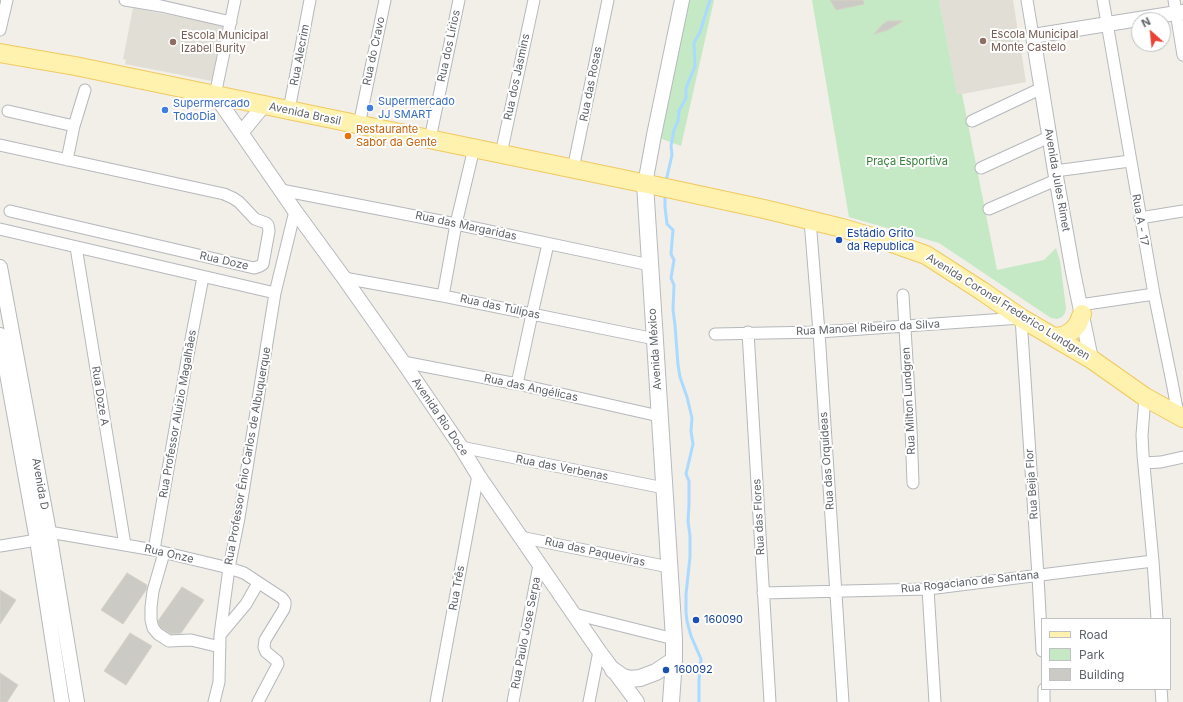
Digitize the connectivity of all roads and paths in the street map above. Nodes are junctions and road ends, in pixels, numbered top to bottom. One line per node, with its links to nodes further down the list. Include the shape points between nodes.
1 (7, 0): 16 (street)
2 (125, 0): 12 (street)
3 (235, 0): 14 (street)
4 (310, 0): 24 (street, Rua Alecrim)
5 (385, 0): 27 (street, Rua do Cravo)
6 (459, 0): 31 (street, Rua dos Lírios)
7 (534, 0): 34 (street, Rua dos Jasmins)
8 (608, 0): 38 (street, Rua das Rosas)
9 (682, 0): 40 (street, Avenida México)
10 (1027, 0): 17 (street, Avenida Jules Rimet)
11 (1103, 0): 15 (street, Rua A - 17)
12 (162, 3): 14 (street)
13 (1178, 8): 15 (street); 19 (street)
14 (231, 22): 22 (street)
15 (1107, 24): 17 (street); 36 (street, Rua A - 17)
16 (0, 30)
17 (1033, 36): 20 (street, Avenida Jules Rimet)
18 (0, 53): 22 (main road, Avenida Brasil)
19 (1183, 55)
20 (1042, 88): 26 (street); 30 (street, Avenida Jules Rimet)
21 (84, 90): 28 (street)
22 (215, 95): 23 (main road, Avenida Brasil); 29 (street, Avenida Rio Doce)
23 (264, 105): 24 (main road, Avenida Brasil); 29 (street)
24 (289, 110): 27 (main road, Avenida Brasil)
25 (8, 111): 28 (street)
26 (972, 121)
27 (359, 125): 31 (main road, Avenida Brasil)
28 (74, 126): 35 (street)
29 (241, 133): 41 (street, Avenida Rio Doce)
30 (1049, 137): 37 (street); 39 (street, Avenida Jules Rimet)
31 (430, 139): 33 (main road, Avenida Brasil)
32 (0, 145): 35 (street, Rua Doze)
33 (474, 148): 34 (main road, Avenida Brasil); 48 (street)
34 (501, 154): 38 (main road, Avenida Brasil)
35 (67, 160): 43 (street, Rua Doze, via 233,198 255,219 268,225 262,264 254,268)
36 (1130, 161): 39 (street); 46 (street, Rua A - 17)
37 (980, 168)
38 (574, 169): 40 (main road, Avenida Brasil)
39 (1056, 176): 42 (street); 60 (street, Avenida Jules Rimet)
40 (651, 185): 47 (main road, Avenida Coronel Frederico Lundgren); 52 (main road, Avenida México)
41 (281, 190): 44 (street, Avenida Rio Doce); 48 (street, Rua das Margaridas)
42 (989, 209)
43 (10, 211)
44 (295, 211): 55 (street, Avenida Rio Doce); 56 (street, Rua Professor Ênio Carlos de Albuquerque)
45 (1183, 211): 46 (street)
46 (1140, 218): 57 (street, Rua A - 17)
47 (810, 220): 62 (main road, Avenida Coronel Frederico Lundgren, via 926,255); 65 (street, Rua das Orquídeas)
48 (456, 224): 50 (street, Rua das Margaridas); 59 (street)
49 (0, 230): 51 (street, Rua Doze)
50 (548, 244): 52 (street, Rua das Margaridas); 61 (street)
51 (76, 247): 54 (street, Rua Doze); 85 (street, Rua Doze A)
52 (650, 265): 69 (main road, Avenida México)
53 (0, 267): 77 (street, Avenida D)
54 (203, 277): 56 (street, Rua Doze); 87 (street, Rua Professor Aluizio Magalhães, via 187,360)
55 (344, 278): 59 (street, Rua das Tulipas); 71 (street, Avenida Rio Doce)
56 (275, 293): 91 (street, Rua Professor Ênio Carlos de Albuquerque)
57 (1154, 294): 60 (street); 75 (street, Rua A - 17)
58 (903, 295): 63 (street, Rua Milton Lundgren)
59 (444, 296): 61 (street, Rua das Tulipas)
60 (1081, 310): 68 (main road, via 1078,324 1072,331 1064,336); 70 (street, Avenida Jules Rimet)
61 (532, 314): 69 (street, Rua das Tulipas); 72 (street)
62 (1021, 318): 63 (street, Rua Manoel Ribeiro da Silva); 68 (main road, Avenida Coronel Frederico Lundgren); 92 (street, Rua Beija Flor)
63 (906, 327): 65 (street, Rua Manoel Ribeiro da Silva); 81 (street, Rua Milton Lundgren)
64 (748, 332): 65 (street, Rua Manoel Ribeiro da Silva); 66 (street, Rua Manoel Ribeiro da Silva); 96 (street, Rua das Flores)
65 (819, 332): 95 (street, Rua das Orquídeas)
66 (715, 334)
67 (0, 335): 77 (street, Avenida D)
68 (1054, 337): 70 (main road, Avenida Coronel Frederico Lundgren)
69 (654, 339): 74 (main road, Avenida México)
70 (1091, 359): 73 (main road, Avenida Coronel Frederico Lundgren)
71 (403, 362): 72 (street, Rua das Angélicas); 76 (street, Avenida Rio Doce)
72 (517, 384): 74 (street, Rua das Angélicas)
73 (1146, 397): 75 (main road, Avenida Coronel Frederico Lundgren); 79 (street, via 1142,435)
74 (659, 416): 82 (main road, Avenida México)
75 (1180, 416)
76 (461, 447): 80 (street, Avenida Rio Doce); 82 (street, Rua das Verbenas)
77 (28, 455): 83 (street, Avenida D)
78 (1183, 457): 79 (street)
79 (1144, 463): 88 (street)
80 (478, 475): 84 (street, Avenida Rio Doce); 112 (street, Rua Três)
81 (913, 483)
82 (664, 488): 90 (main road, Avenida México)
83 (43, 536): 85 (street, Rua Onze); 86 (street, Rua Onze); 108 (street, Avenida D); 109 (street, Avenida D)
84 (520, 537): 89 (street, Avenida Rio Doce); 90 (street, Rua das Paqueviras)
85 (125, 545): 87 (street, Rua Onze)
86 (0, 546)
87 (159, 552): 91 (street, Rua Onze); 102 (street, Rua Professor Aluizio Magalhães, via 151,607 153,628 169,641 191,640)
88 (1153, 561): 92 (street, Rua Rogaciano de Santana); 98 (street)
89 (539, 565): 97 (street, Avenida Rio Doce); 113 (street, Rua Paulo Jose Serpa)
90 (669, 567): 101 (main road, Avenida México)
91 (229, 568): 93 (street, Rua Onze, via 244,573); 100 (street, Rua Professor Ênio Carlos de Albuquerque)
92 (1038, 576): 94 (street, Rua Rogaciano de Santana); 99 (street, Rua Beija Flor)
93 (258, 583): 100 (street, via 246,604); 111 (street, Rua Onze, via 282,598 285,605 265,640 266,652 278,664)
94 (928, 589): 95 (street, Rua Rogaciano de Santana); 119 (street)
95 (835, 592): 96 (street, Rua Rogaciano de Santana); 118 (street, Rua das Orquídeas)
96 (763, 593): 117 (street, Rua das Flores)
97 (574, 614): 101 (street); 103 (street, Avenida Rio Doce)
98 (1157, 618)
99 (1041, 632)
100 (220, 635): 102 (street, Rua Professor Ênio Carlos de Albuquerque)
101 (674, 639): 104 (main road, Avenida México)
102 (220, 647): 110 (street, Rua Professor Ênio Carlos de Albuquerque, via 219,682)
103 (599, 650): 105 (street, Avenida Rio Doce); 114 (street)
104 (674, 660): 105 (main road, via 656,672 640,678 623,677); 116 (main road, Avenida México)
105 (613, 670): 115 (street, Avenida Rio Doce)
106 (1044, 690): 120 (street)
107 (1161, 690): 121 (street)
108 (62, 702)
109 (77, 702)
110 (214, 702)
111 (258, 702)
112 (436, 702)
113 (513, 702)
114 (589, 702)
115 (637, 702)
116 (671, 702)
117 (770, 702)
118 (842, 702)
119 (935, 702)
120 (1044, 702)
121 (1162, 702)

